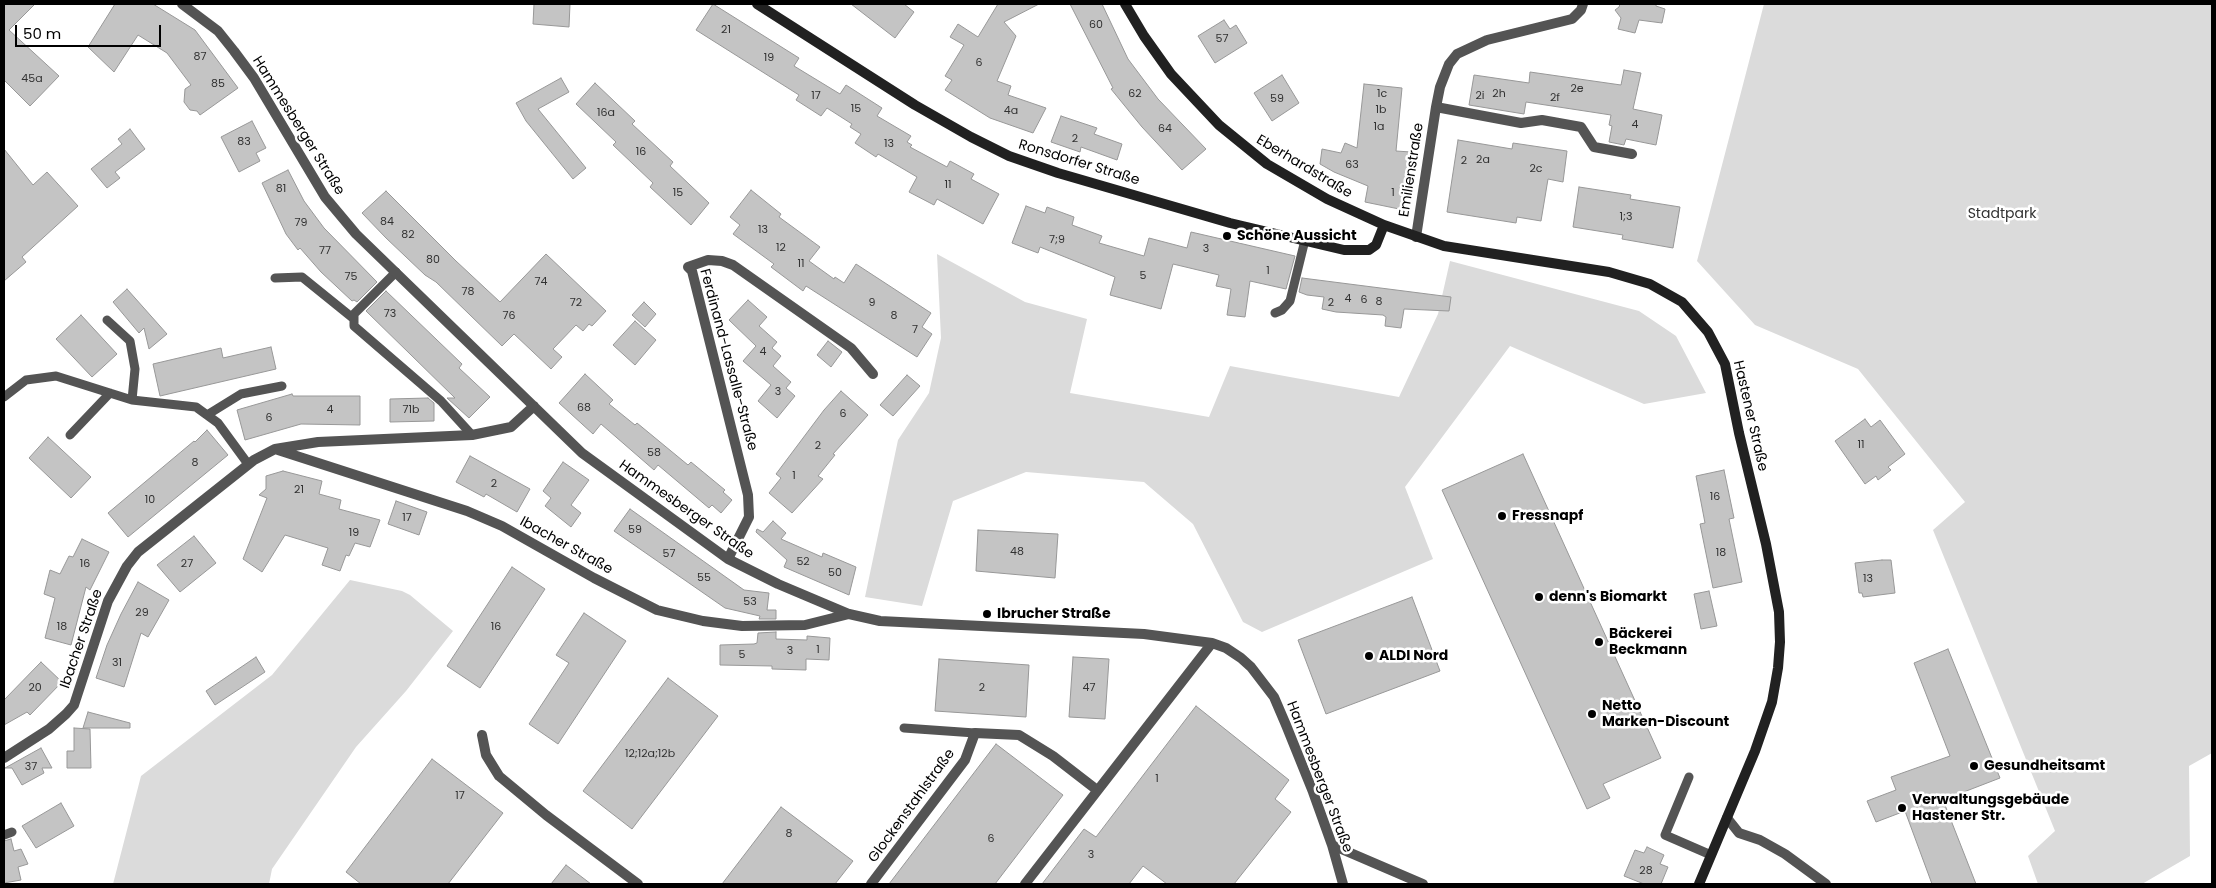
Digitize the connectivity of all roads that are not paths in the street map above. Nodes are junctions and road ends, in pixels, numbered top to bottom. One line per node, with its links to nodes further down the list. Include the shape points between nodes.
1 (182, 4): 10 (street, Hammesberger Straße, via 218,31 234,51 254,78 325,197 356,234)
2 (757, 4): 9 (main road, Ronsdorfer Straße, via 915,105 1009,156 1230,222)
3 (1125, 4): 7 (main road, Eberhardstraße, via 1171,74 1219,126 1267,164 1327,199)
4 (1583, 4): 5 (street, Emilienstraße, via 1572,19 1487,40 1457,54 1440,87)
5 (1436, 107): 6 (street, Emilienstraße, via 1522,123 1542,120 1581,127 1594,147); 8 (street, Emilienstraße)
6 (1632, 154)
7 (1384, 225): 8 (main road, Hastener Straße); 9 (main road, Ronsdorfer Straße, via 1376,245 1369,250 1344,250)
8 (1416, 237): 35 (main road, Hastener Straße, via 1444,246 1609,272 1650,284 1682,302 1708,332 1725,364 1779,612 1778,668 1772,702)
9 (1305, 240): 12 (lane, via 1290,301)
10 (396, 272): 13 (lane, via 354,314); 20 (street, Hammesberger Straße)
11 (275, 278): 13 (lane, via 302,277)
12 (1275, 313)
13 (354, 319): 23 (lane, via 354,326 441,402)
14 (106, 320): 19 (lane, via 130,341 135,369)
15 (873, 374): 26 (street, Ferdinand-Lassalle-Straße, via 851,348 734,265 708,260 688,267 692,271 748,495 748,516)
16 (282, 386): 21 (lane, via 242,394)
17 (110, 393): 18 (lane, via 56,376 26,380); 19 (lane); 22 (lane)
18 (4, 396)
19 (132, 400): 21 (lane, via 196,407)
20 (534, 406): 23 (street, Ibacher Straße, via 511,427); 26 (street, Hammesberger Straße, via 582,453)
21 (207, 415): 25 (lane, via 218,423)
22 (70, 435)
23 (472, 436): 24 (street, Ibacher Straße, via 318,442)
24 (275, 449): 25 (street, Ibacher Straße); 27 (street, Ibacher Straße, via 467,511 502,526 657,610 742,626 805,625)
25 (248, 464): 32 (street, Ibacher Straße, via 138,552 108,601 74,704 49,729)
26 (728, 559): 27 (street, Hammesberger Straße)
27 (849, 614): 28 (street, Hammesberger Straße, via 880,621 1144,634)
28 (1212, 642): 34 (street); 36 (street, Hammesberger Straße, via 1246,663 1274,697)
29 (904, 728): 30 (lane)
30 (975, 733): 34 (street, via 1019,735 1054,756); 39 (street, Glockenstahlstraße, via 965,760)
31 (482, 735): 38 (street, via 486,755 499,776)
32 (4, 758)
33 (1689, 777): 37 (lane, via 1664,834)
34 (1097, 790): 40 (street)
35 (1727, 818): 37 (main road, Hastener Straße); 44 (street, via 1739,833 1779,850)
36 (1332, 845): 41 (street, Hammesberger Straße); 42 (street)
37 (1711, 855): 43 (main road, Hastener Straße)
38 (638, 884)
39 (871, 884)
40 (1025, 884)
41 (1343, 884)
42 (1424, 884)
43 (1699, 884)
44 (1826, 884)

